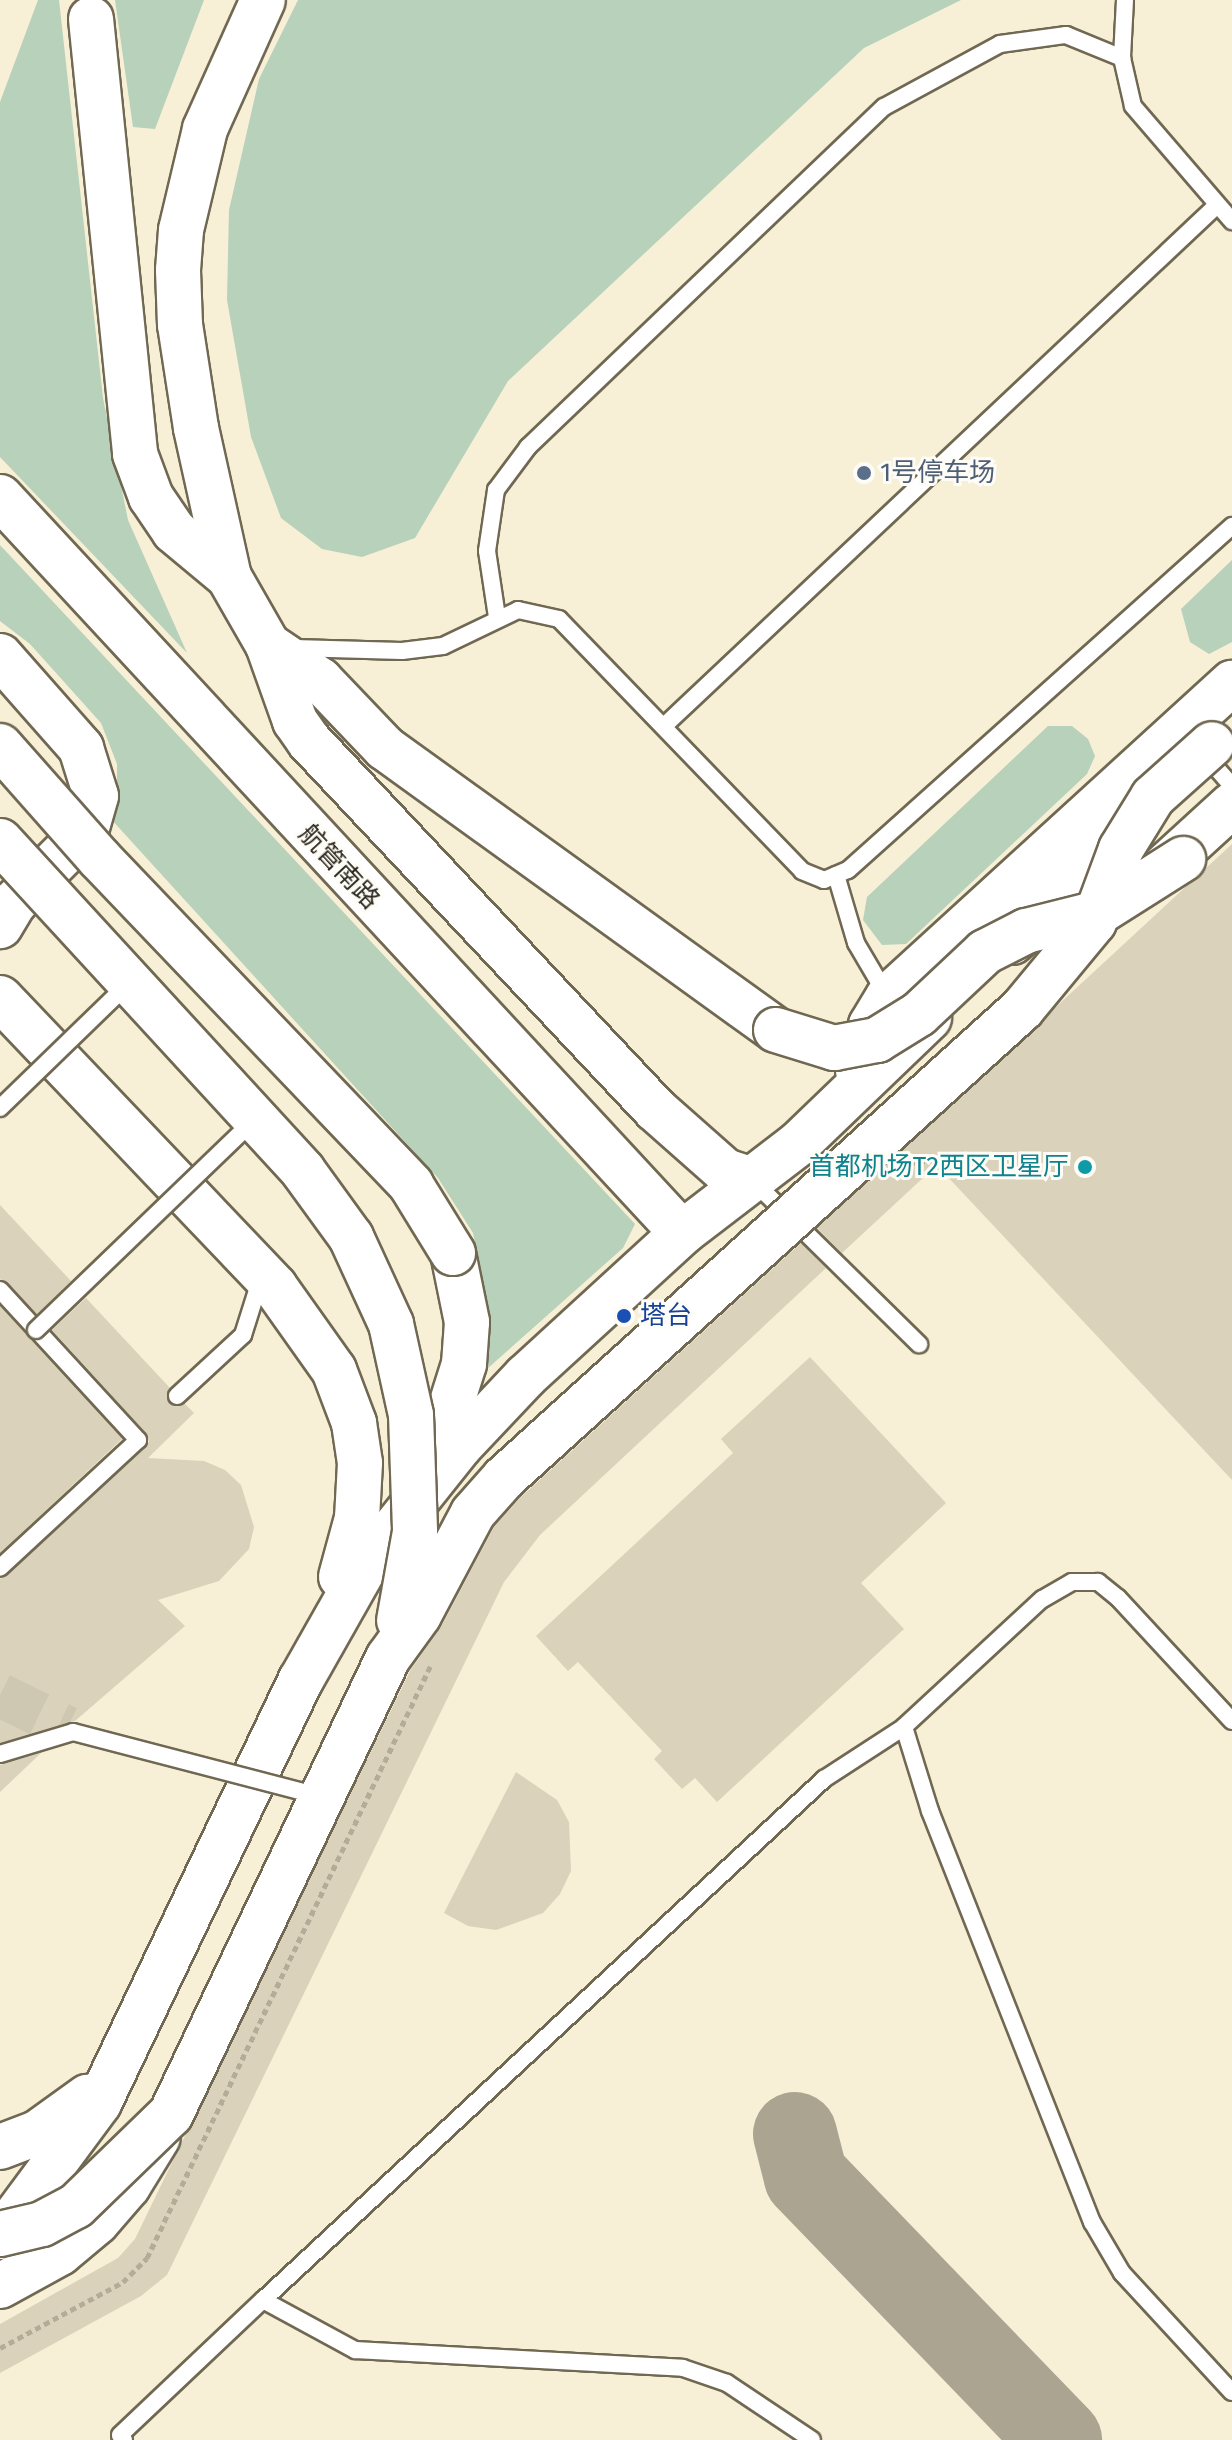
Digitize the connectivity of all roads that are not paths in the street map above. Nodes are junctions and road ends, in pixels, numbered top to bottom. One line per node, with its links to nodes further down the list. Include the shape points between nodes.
1 (263, 0): 9 (street, via 233,56 205,129 178,260 186,373)
2 (1125, 0): 4 (lane)
3 (91, 19): 9 (street, via 135,454 165,521)
4 (1122, 58): 5 (lane, via 1133,106); 10 (lane, via 1066,35 1000,44 884,107 528,447 496,490 487,551)
5 (1217, 205): 6 (lane); 15 (lane)
6 (1232, 221)
7 (0, 497): 36 (street, 航管南路)
8 (1232, 526): 24 (lane, via 848,870)
9 (229, 577): 11 (street)
10 (497, 617): 11 (lane, via 443,646 402,651); 15 (lane, via 528,610 559,619)
11 (268, 645): 27 (street, bridge, via 320,680 385,748 776,1030 834,1048 877,1040 919,1014); 35 (street, via 295,721 315,748 655,1109 725,1171)
12 (0, 656): 25 (street, via 81,748 96,782 95,809 86,831)
13 (1232, 683): 16 (street)
14 (1232, 725): 19 (street, bridge)
15 (664, 726): 24 (lane, via 802,871 824,880)
16 (1182, 727): 18 (lane); 29 (street)
17 (0, 746): 42 (street, bridge, via 411,1185 437,1218 453,1253 467,1322 459,1384 446,1421)
18 (1224, 762): 32 (street)
19 (1153, 797): 26 (street, bridge, via 1121,849); 27 (street, bridge)
20 (1232, 805): 32 (street, via 948,1064)
21 (1232, 814): 23 (street)
22 (0, 841): 28 (street, bridge)
23 (1183, 859): 26 (street, bridge); 31 (street, bridge)
24 (836, 875): 29 (lane, via 856,943)
25 (5, 913)
26 (1098, 913): 27 (street, bridge, via 1026,931); 31 (street, bridge)
27 (985, 952)
28 (130, 982): 33 (lane, bridge); 34 (street, bridge)
29 (888, 997): 32 (street, via 871,1025 855,1082)
30 (4, 1000): 37 (street)
31 (1022, 1009): 44 (street, bridge, via 504,1478 473,1513 419,1615)
32 (843, 1101): 35 (street)
33 (0, 1108)
34 (255, 1119): 39 (lane, bridge); 44 (street, bridge, via 321,1192 351,1237 398,1349 415,1442 416,1506 413,1555)
35 (752, 1180): 36 (street); 40 (lane)
36 (682, 1233): 42 (street, via 492,1410)
37 (262, 1272): 41 (lane, via 243,1335); 45 (street, via 301,1317 334,1370 351,1412 359,1454 359,1496 349,1555)
38 (0, 1290): 39 (lane)
39 (36, 1330): 43 (lane, via 138,1440)
40 (919, 1344)
41 (177, 1396)
42 (369, 1560): 45 (street)
43 (0, 1568)
44 (388, 1658): 51 (street, bridge)
45 (301, 1680): 50 (street)
46 (1232, 1721): 47 (lane, via 1118,1598 1098,1582 1072,1582 1042,1599)
47 (904, 1727): 59 (lane, via 824,1779); 60 (lane, via 930,1811 1092,2222 1122,2273)
48 (67, 1728): 50 (street)
49 (0, 1754): 51 (lane, bridge, via 73,1732)
50 (256, 1779): 52 (street)
51 (323, 1797): 53 (street, bridge)
52 (120, 2062): 54 (street, via 73,2109 37,2133); 55 (street)
53 (171, 2114): 57 (street, bridge, via 76,2206 42,2224); 58 (street, bridge, via 106,2213 60,2253)
54 (0, 2147)
55 (66, 2149): 56 (street); 57 (street)
56 (0, 2209)
57 (0, 2236)
58 (0, 2286)
59 (263, 2300): 61 (lane); 62 (lane, via 355,2350 683,2368 727,2383)
60 (1232, 2392)
61 (121, 2438)
62 (812, 2440)

